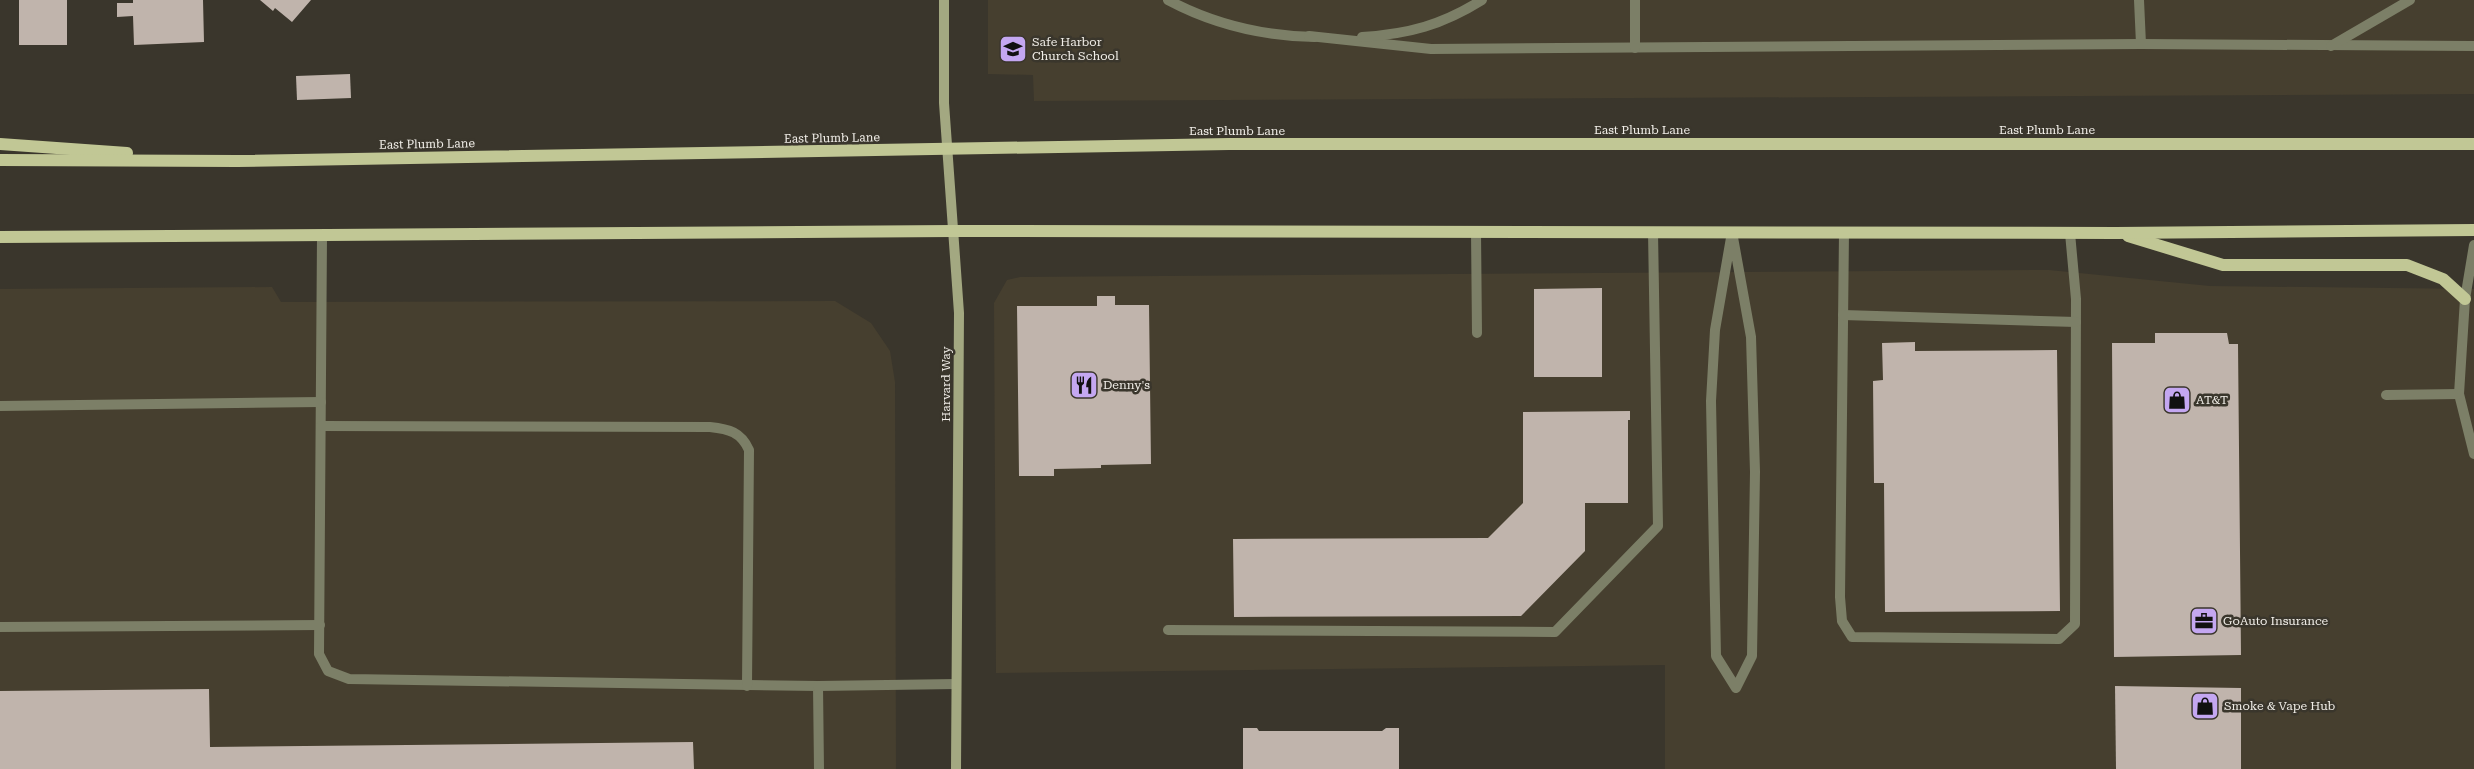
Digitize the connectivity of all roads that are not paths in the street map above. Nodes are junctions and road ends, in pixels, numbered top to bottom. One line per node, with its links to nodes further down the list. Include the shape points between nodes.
1 (944, 0): 14 (street, Harvard Way, via 944,103)
2 (1168, 0): 7 (lane, via 1243,30)
3 (1482, 0): 7 (lane, via 1447,20 1418,30 1390,35)
4 (1635, 0): 11 (lane)
5 (2139, 0): 8 (lane)
6 (2410, 0): 9 (lane)
7 (1310, 36): 11 (lane, via 1431,49)
8 (2141, 44): 9 (lane); 11 (lane)
9 (2330, 46): 10 (lane)
10 (2474, 46)
11 (1635, 48)
12 (0, 144): 16 (main road)
13 (2474, 144): 14 (main road, East Plumb Lane, via 1249,144)
14 (948, 150): 16 (main road, East Plumb Lane); 18 (street, Harvard Way)
15 (0, 160): 16 (main road, East Plumb Lane)
16 (237, 161)
17 (2474, 230): 24 (main road)
18 (953, 231): 19 (main road); 25 (main road); 41 (street, Harvard Way, via 959,313)
19 (1476, 231): 20 (main road); 31 (lane)
20 (1653, 232): 21 (main road); 40 (lane, via 1658,526 1555,632)
21 (1732, 232): 21 (lane, via 1715,330 1711,401 1716,656 1736,688 1752,656 1755,472 1751,337); 22 (main road)
22 (1844, 232): 23 (main road); 29 (lane)
23 (2070, 232): 24 (main road); 30 (lane)
24 (2116, 232): 28 (main road, via 2223,265 2407,265 2443,279)
25 (322, 236): 26 (main road); 34 (lane)
26 (0, 237)
27 (2474, 245): 28 (lane)
28 (2465, 299): 32 (lane)
29 (1843, 316): 30 (lane); 30 (lane, via 1840,597 1842,622 1852,637 2059,639 2075,624)
30 (2076, 322)
31 (1477, 334)
32 (2459, 394): 33 (lane); 37 (lane)
33 (2386, 395)
34 (321, 402): 35 (lane); 36 (lane)
35 (0, 406)
36 (321, 426): 38 (lane); 42 (lane, via 710,427 734,432 749,450)
37 (2474, 454)
38 (320, 625): 39 (lane); 42 (lane, via 320,654 328,671 349,679)
39 (0, 627)
40 (1168, 630)
41 (956, 684): 43 (lane); 45 (street, Harvard Way)
42 (747, 686): 43 (lane)
43 (818, 686): 44 (lane)
44 (819, 769)
45 (956, 769)

